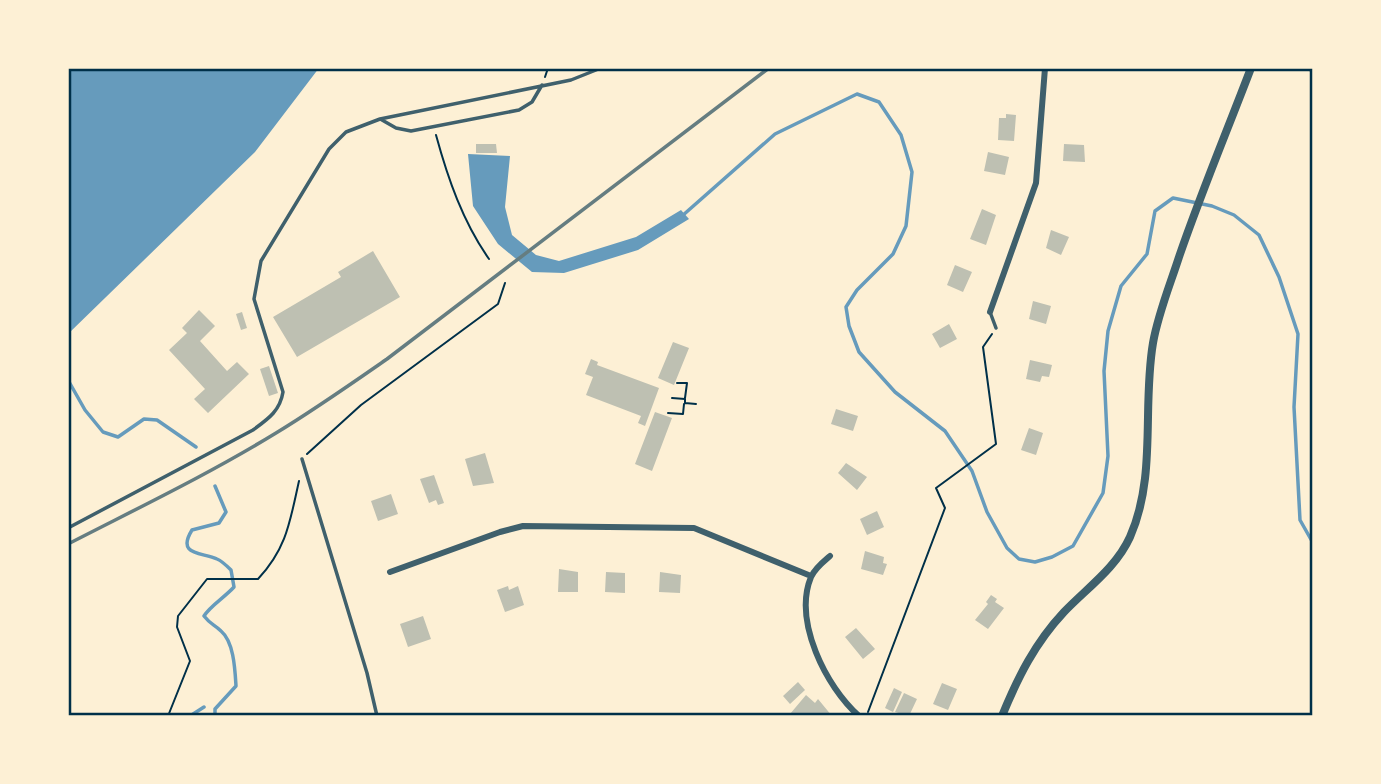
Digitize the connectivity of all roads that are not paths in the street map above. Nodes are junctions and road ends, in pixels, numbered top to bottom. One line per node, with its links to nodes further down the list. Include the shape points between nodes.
1 (601, 68): 4 (lane)
2 (1045, 68): 6 (street, via 1036,183)
3 (1251, 68): 15 (street, via 1186,237 1153,341 1143,499 1129,538 1107,571 1037,643)
4 (542, 85): 5 (lane); 5 (lane, via 533,102 519,110 411,131)
5 (380, 119): 9 (lane, via 346,132 329,149 261,261 254,299 283,393 274,415 198,461)
6 (990, 312): 7 (lane)
7 (996, 328)
8 (302, 459): 13 (lane)
9 (68, 528)
10 (830, 556): 12 (street)
11 (390, 572): 12 (street, via 523,526 694,528)
12 (811, 576): 14 (street, via 807,596 811,641 829,680)
13 (377, 716)
14 (859, 716)
15 (1002, 716)

